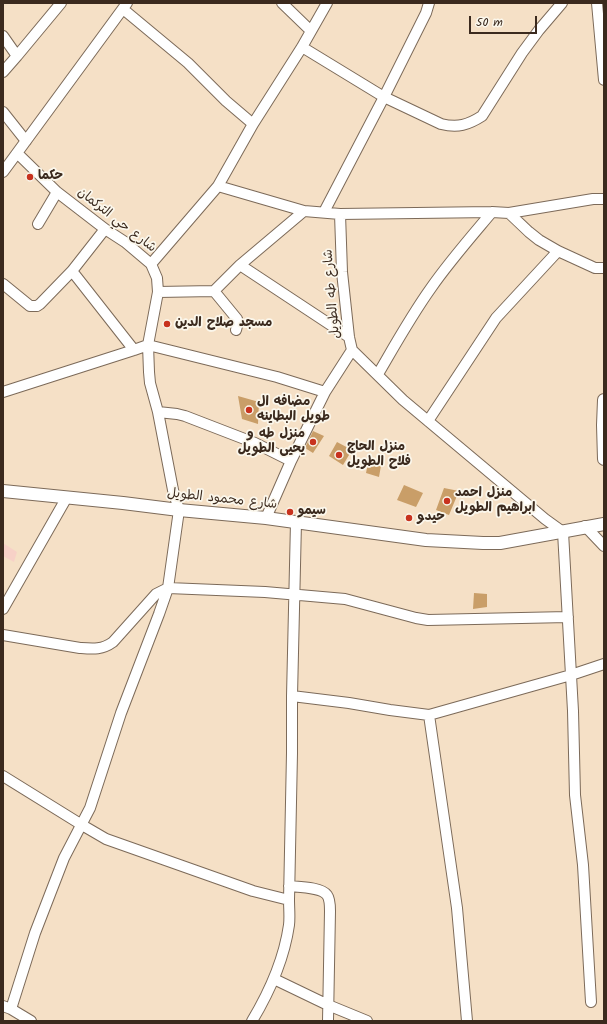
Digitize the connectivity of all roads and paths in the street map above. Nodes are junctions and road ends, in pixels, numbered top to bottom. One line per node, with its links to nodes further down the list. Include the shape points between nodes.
1 (61, 3): 11 (street)
2 (282, 3): 8 (street)
3 (327, 3): 8 (street)
4 (429, 3): 14 (street)
5 (562, 3): 14 (street, via 522,53 482,116 472,122 450,126 441,124)
6 (597, 3): 13 (street)
7 (125, 6): 16 (street); 17 (street)
8 (311, 31): 10 (street)
9 (3, 36): 11 (street)
10 (302, 47): 14 (street); 16 (street)
11 (17, 56): 12 (street)
12 (3, 72)
13 (604, 80)
14 (384, 97): 26 (street)
15 (3, 112): 17 (street)
16 (253, 124): 20 (street)
17 (26, 141): 18 (street)
18 (17, 153): 19 (street); 21 (street, شارع حي التركمان)
19 (3, 172)
20 (218, 186): 25 (street); 33 (street)
21 (57, 192): 30 (street); 31 (street, شارع حي التركمان)
22 (604, 192): 23 (street)
23 (593, 199): 24 (street); 28 (street)
24 (604, 199)
25 (304, 211): 26 (street); 34 (street)
26 (324, 212): 29 (street)
27 (492, 212): 28 (street); 29 (street); 45 (street, via 431,288)
28 (509, 213): 32 (street, via 539,240)
29 (340, 214): 41 (street, شارع طه الطويل, via 342,272)
30 (38, 224)
31 (105, 229): 33 (street, شارع حي التركمان); 36 (street)
32 (558, 251): 35 (street, via 595,268); 50 (street, via 496,318)
33 (151, 264): 39 (street, شارع حي التركمان, via 157,278)
34 (240, 265): 38 (street); 41 (street)
35 (604, 268)
36 (72, 271): 37 (street, via 37,306 30,306); 43 (street)
37 (3, 284)
38 (214, 291): 39 (street); 40 (street, via 237,319)
39 (158, 292): 42 (street, شارع حي التركمان)
40 (236, 330)
41 (349, 337): 44 (street, شارع طه الطويل)
42 (148, 344): 43 (street); 47 (street); 49 (street, شارع حي التركمان, via 150,383)
43 (134, 350): 46 (street)
44 (352, 350): 45 (street); 47 (street, شارع طه الطويل)
45 (378, 374): 50 (street)
46 (3, 392)
47 (325, 392): 53 (street, شارع طه الطويل)
48 (604, 400): 51 (street)
49 (158, 412): 53 (street, via 185,416 254,443); 56 (street, شارع حي التركمان)
50 (428, 421): 61 (street)
51 (604, 424): 52 (street)
52 (604, 459)
53 (291, 461): 57 (street, شارع طه الطويل)
54 (3, 490): 55 (street, شارع محمود الطويل)
55 (67, 497): 56 (street, شارع محمود الطويل); 65 (street)
56 (179, 510): 57 (street, شارع محمود الطويل); 63 (street)
57 (266, 518): 58 (street, شارع محمود الطويل)
58 (296, 522): 61 (street, شارع محمود الطويل, via 426,540 483,543 500,543); 64 (street)
59 (604, 524): 60 (street, شارع محمود الطويل)
60 (585, 526): 61 (street, شارع محمود الطويل); 62 (street)
61 (562, 532): 66 (street)
62 (604, 546)
63 (168, 588): 64 (street); 67 (street, via 156,594 107,646 80,648); 73 (street)
64 (294, 595): 66 (street, via 345,599 422,620); 70 (street)
65 (3, 609)
66 (568, 617): 69 (street)
67 (3, 635)
68 (604, 664): 69 (street)
69 (571, 675): 71 (street); 77 (street, via 575,795 583,865)
70 (292, 696): 71 (street); 74 (street)
71 (429, 714): 84 (street, via 457,908)
72 (3, 776): 73 (street)
73 (82, 825): 75 (street, via 112,842 253,891); 79 (street, via 64,858)
74 (289, 886): 75 (street); 78 (street, via 322,891 330,902)
75 (289, 900): 76 (street, via 288,930)
76 (274, 979): 78 (street); 81 (street)
77 (591, 1002)
78 (328, 1005): 82 (street); 83 (street)
79 (7, 1008): 80 (street)
80 (31, 1021)
81 (252, 1021)
82 (328, 1021)
83 (367, 1021)
84 (467, 1021)

